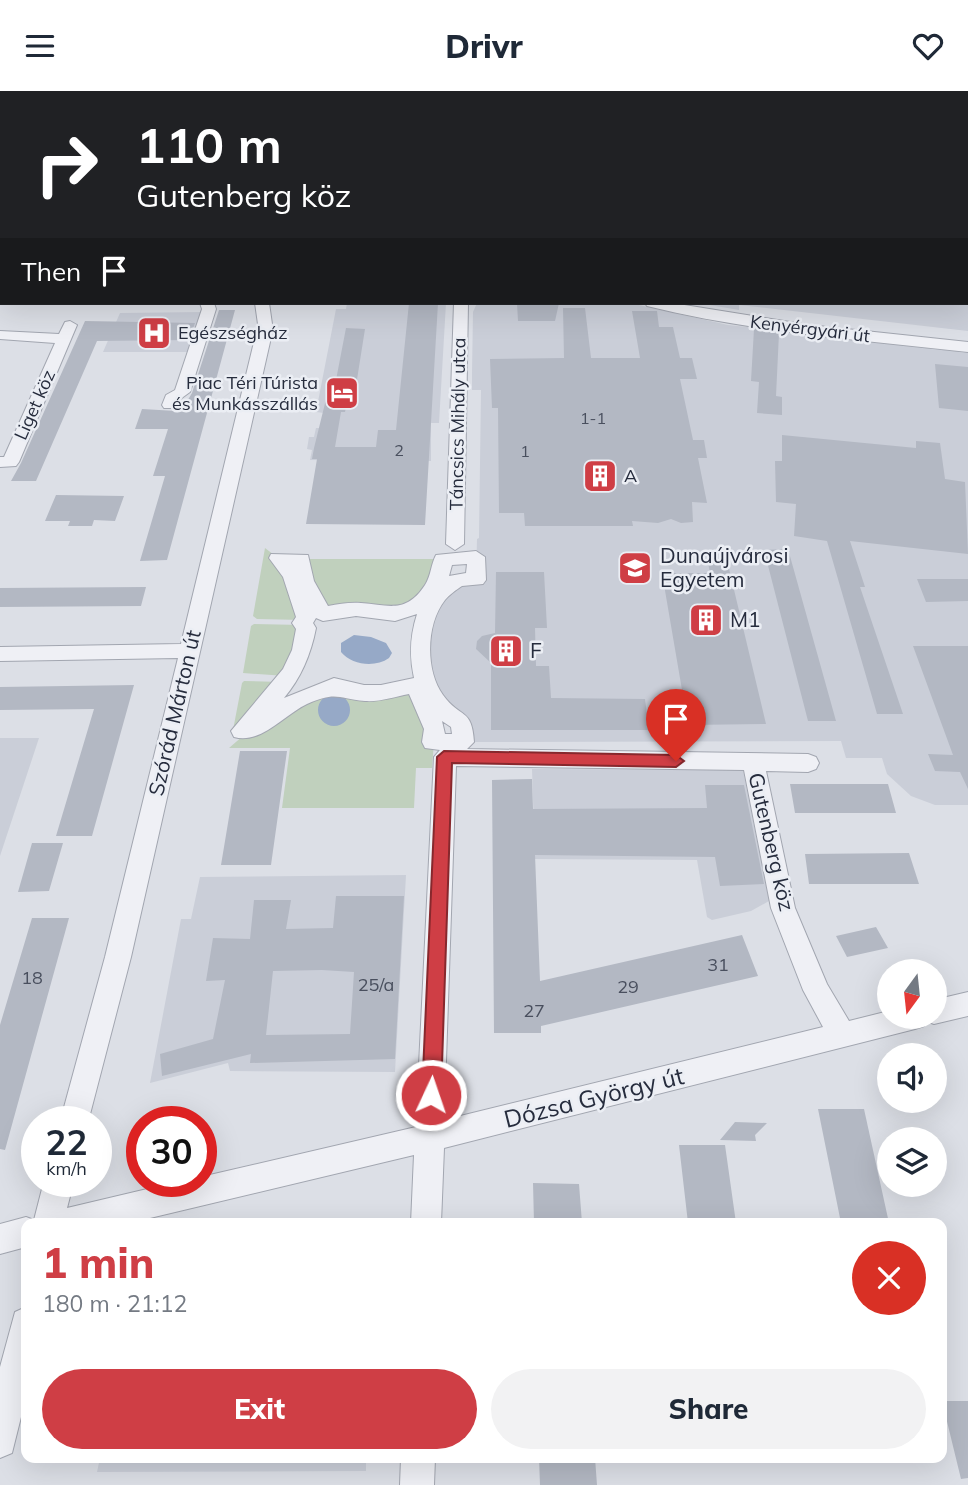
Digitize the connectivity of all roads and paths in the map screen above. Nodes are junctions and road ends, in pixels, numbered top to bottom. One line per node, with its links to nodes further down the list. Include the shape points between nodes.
1 (208, 305): 7 (street, via 182,392)
2 (262, 305): 10 (street, Szórád Márton út, via 262,342)
3 (461, 305): 9 (street, Táncsics Mihály utca)
4 (662, 305): 6 (street, Kenyérgyári út, via 834,333)
5 (0, 335): 8 (street, Liget köz, via 67,332 10,462)
6 (968, 347)
7 (170, 405)
8 (0, 462)
9 (455, 544)
10 (190, 651): 11 (street); 19 (street, Szórád Márton út)
11 (0, 654)
12 (454, 750): 12 (street, Gutenberg köz, via 433,742 435,729 415,685 381,693 334,686 299,699 242,731 284,684 302,650 306,618 292,576 278,558 301,559 305,583 323,614 356,609 395,614 425,597 437,583 443,559 476,557 476,580 457,580 434,599 423,620 420,640 419,659 429,686 446,712 462,723); 13 (street, Gutenberg köz); 20 (street)
13 (753, 762): 14 (street, Gutenberg köz); 18 (street, Gutenberg köz, via 783,908 816,990)
14 (808, 763)
15 (968, 1004): 16 (street)
16 (947, 1009)
17 (877, 1026): 18 (street, Dózsa György út)
18 (842, 1035): 20 (street, Dózsa György út)
19 (78, 1106)
20 (430, 1138): 23 (street, Dózsa György út); 24 (street)
21 (55, 1197): 22 (street)
22 (49, 1218)
23 (88, 1218)
24 (426, 1218)
25 (21, 1233): 26 (street)
26 (0, 1239)
27 (21, 1346): 28 (street)
28 (0, 1441)
29 (418, 1463): 30 (street)
30 (417, 1485)

